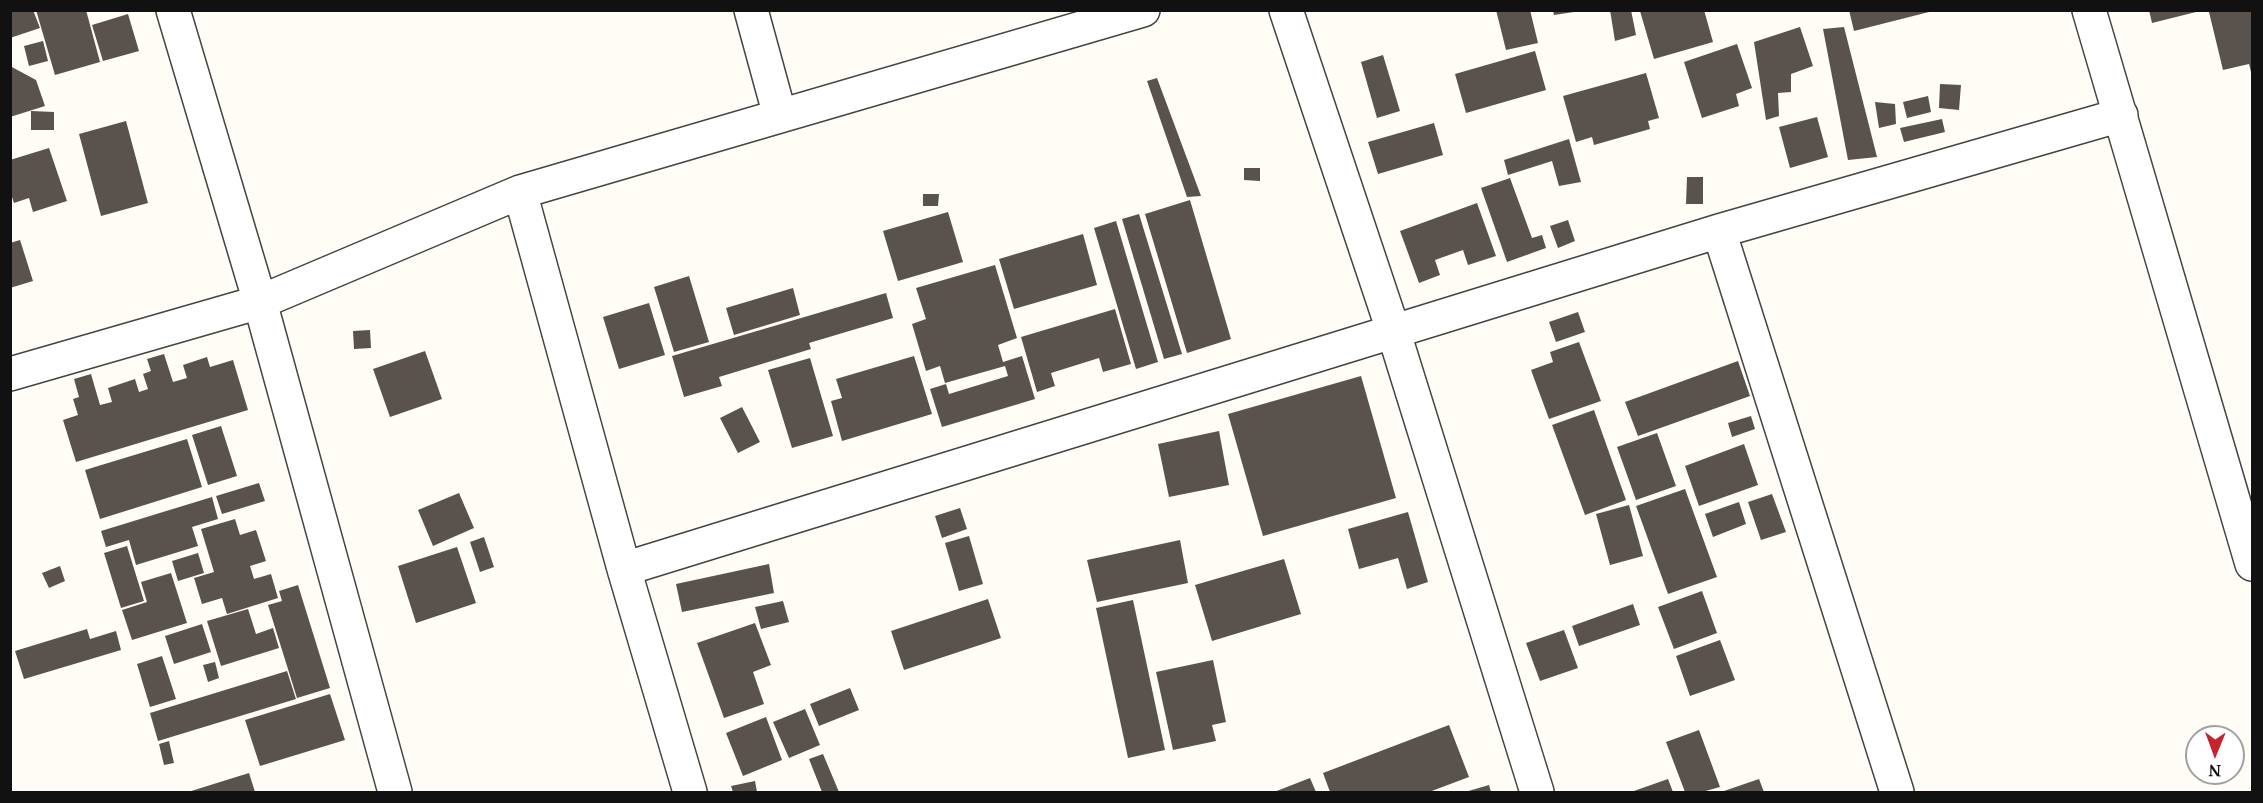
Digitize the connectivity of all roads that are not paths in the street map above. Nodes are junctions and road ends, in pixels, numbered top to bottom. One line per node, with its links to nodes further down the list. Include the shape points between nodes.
1 (173, 10): 10 (street)
2 (751, 10): 7 (street)
3 (1143, 10): 7 (street)
4 (1286, 10): 11 (street)
5 (2089, 10): 6 (street)
6 (2121, 115): 9 (street); 13 (street)
7 (780, 116): 8 (street)
8 (520, 192): 10 (street); 14 (street)
9 (1719, 231): 11 (street); 18 (street)
10 (260, 302): 12 (street); 15 (street)
11 (1393, 330): 14 (street); 17 (street)
12 (10, 374)
13 (2252, 558)
14 (624, 569): 16 (street)
15 (395, 792)
16 (690, 792)
17 (1537, 792)
18 (1897, 792)

